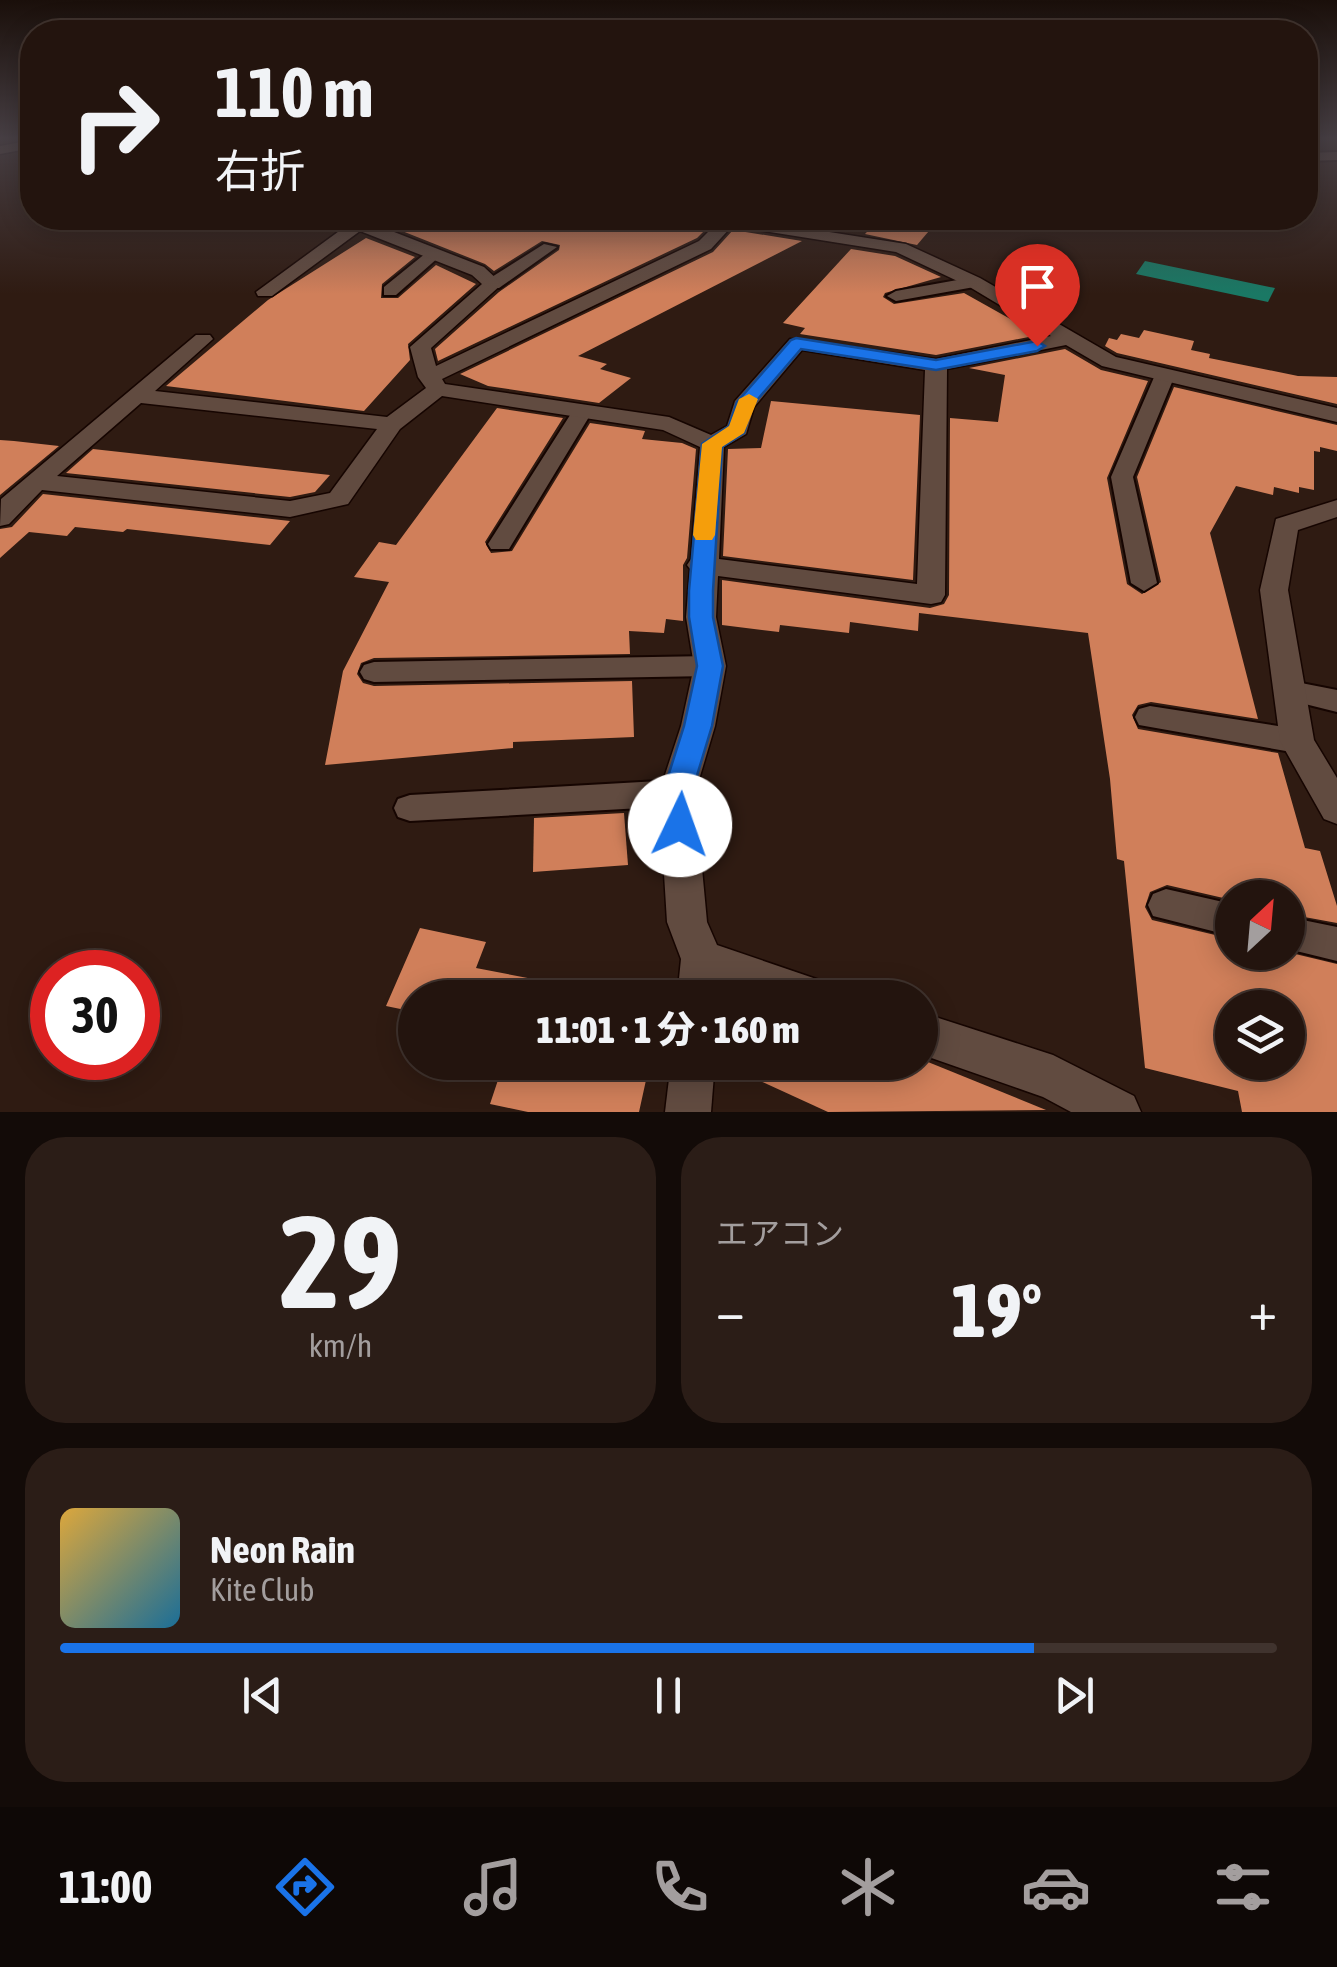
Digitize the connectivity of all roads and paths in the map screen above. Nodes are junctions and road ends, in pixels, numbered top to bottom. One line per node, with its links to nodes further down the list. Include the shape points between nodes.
1 (351, 230): 10 (street)
2 (381, 230): 6 (street)
3 (714, 230): 16 (street, via 705,246)
4 (788, 230): 7 (street, via 900,248)
5 (549, 247): 8 (lane)
6 (432, 256): 8 (street, via 478,271); 9 (lane)
7 (974, 282): 11 (lane); 13 (street)
8 (493, 284): 16 (street, via 420,346)
9 (390, 291)
10 (265, 292)
11 (896, 296)
12 (203, 339): 17 (street)
13 (1067, 339): 14 (street); 15 (street, via 1108,362)
14 (936, 365): 21 (street, via 796,344 743,406 738,429); 26 (street, via 931,596)
15 (1165, 375): 19 (street); 27 (lane, via 1122,477)
16 (433, 383): 18 (street); 20 (street)
17 (138, 396): 20 (street); 22 (street)
18 (582, 412): 21 (street, via 670,424); 25 (lane)
19 (1337, 415)
20 (392, 424): 22 (street, via 339,499 290,509)
21 (712, 444): 26 (street)
22 (39, 482): 24 (street)
23 (1337, 508): 30 (street, via 1284,525 1274,590)
24 (3, 509)
25 (500, 544)
26 (702, 565): 28 (street, via 701,617)
27 (1144, 583)
28 (710, 666): 29 (lane); 34 (street)
29 (374, 672)
30 (1290, 691): 31 (lane); 33 (street)
31 (1337, 701)
32 (1150, 717): 33 (lane)
33 (1297, 741): 35 (street)
34 (677, 792): 36 (lane); 41 (street, via 687,922)
35 (1333, 794)
36 (410, 808)
37 (1166, 905): 38 (lane)
38 (1215, 916)
39 (1305, 937): 40 (lane)
40 (1337, 944)
41 (700, 978)
42 (938, 1039): 45 (street, via 1053,1078)
43 (691, 1080): 44 (street)
44 (688, 1112)
45 (1118, 1112)

